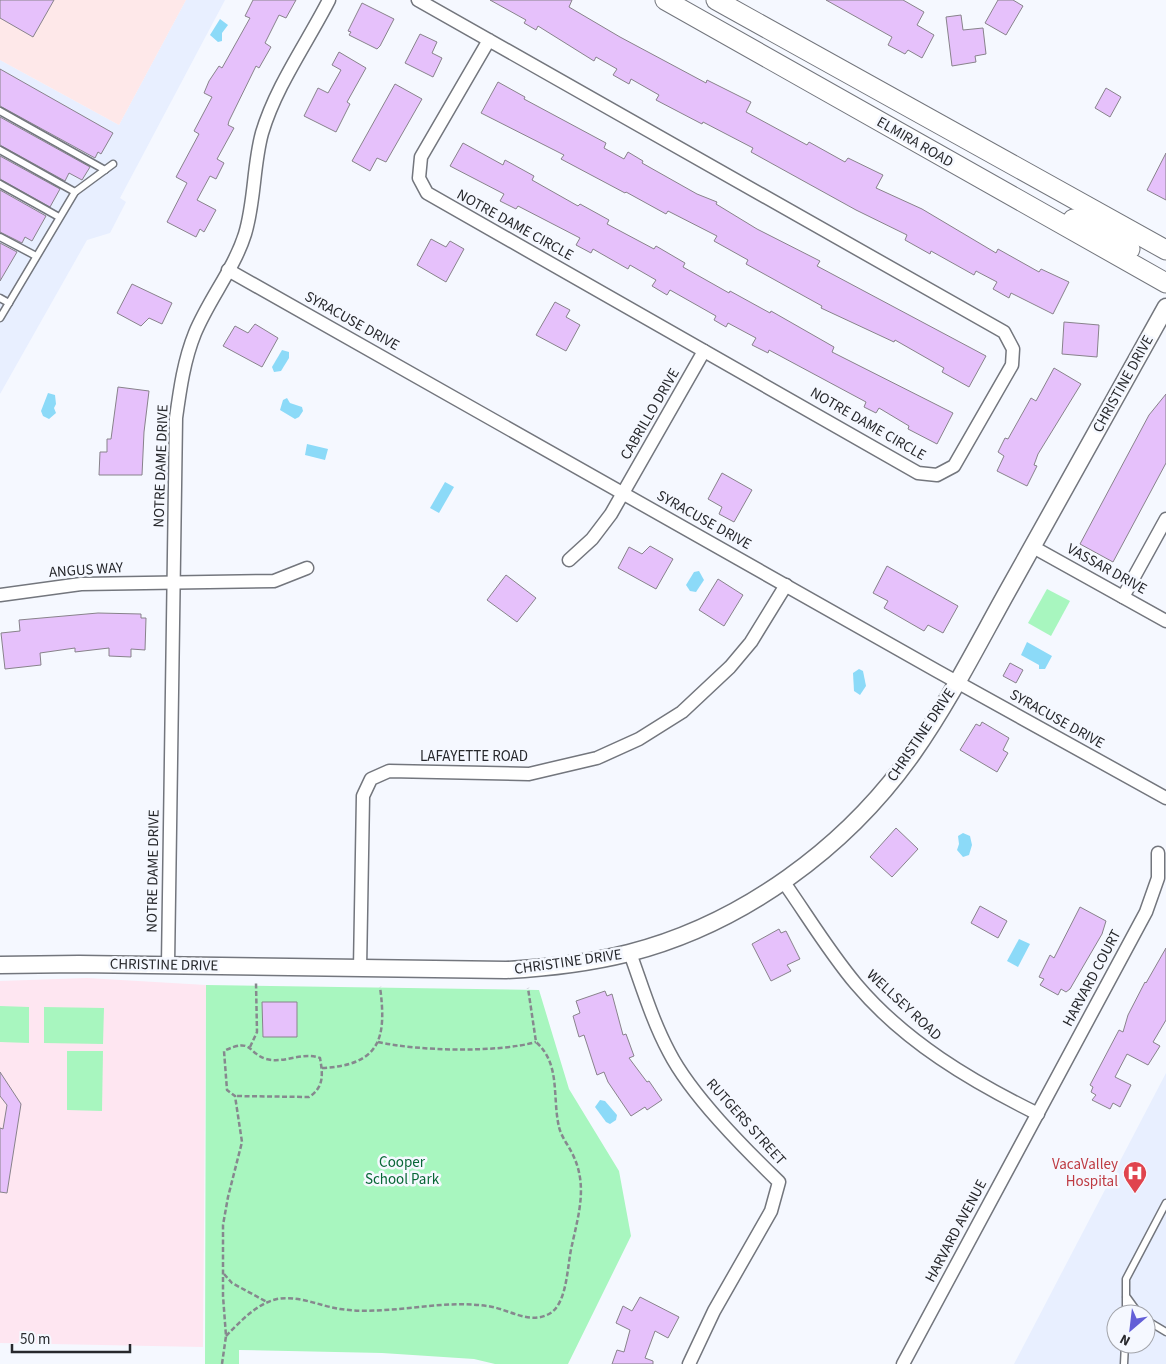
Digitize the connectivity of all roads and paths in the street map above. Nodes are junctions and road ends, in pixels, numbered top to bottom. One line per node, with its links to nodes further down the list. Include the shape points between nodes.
1 (329, 0): 18 (street, NOTRE DAME DRIVE, via 269,114 258,153 244,235)
2 (418, 0): 5 (street, NOTRE DAME CIRCLE)
3 (665, 0): 12 (main road, ELMIRA ROAD)
4 (716, 0): 15 (main road, ELMIRA ROAD)
5 (489, 40): 24 (street, NOTRE DAME CIRCLE, via 421,157 419,178 424,188 435,199); 24 (street, NOTRE DAME CIRCLE, via 996,326 1008,337 1013,358 1009,372 958,462 946,472 931,476 918,473)
6 (0, 111): 9 (lane)
7 (0, 150): 11 (lane)
8 (113, 164): 9 (lane)
9 (105, 170): 11 (lane)
10 (0, 184): 13 (lane)
11 (75, 192): 13 (lane)
12 (1026, 205): 17 (main road, via 1080,221); 19 (main road, ELMIRA ROAD)
13 (60, 217): 16 (lane)
14 (0, 237): 16 (lane)
15 (1166, 250)
16 (36, 256): 21 (lane)
17 (1166, 268)
18 (228, 270): 25 (street, SYRACUSE DRIVE); 30 (street, NOTRE DAME DRIVE, via 195,332 183,374 176,418)
19 (1166, 283)
20 (0, 298): 21 (lane)
21 (9, 303): 23 (lane)
22 (1166, 307): 27 (street, CHRISTINE DRIVE)
23 (0, 318)
24 (704, 350): 25 (street, CABRILLO DRIVE)
25 (623, 493): 28 (street, CABRILLO DRIVE, via 592,539); 31 (street, SYRACUSE DRIVE)
26 (1166, 519): 33 (street)
27 (1032, 547): 33 (street, VASSAR DRIVE); 35 (street, CHRISTINE DRIVE)
28 (569, 560)
29 (307, 568): 30 (street, ANGUS WAY, via 274,581)
30 (175, 582): 32 (street, ANGUS WAY, via 81,584); 41 (street, NOTRE DAME DRIVE)
31 (786, 585): 35 (street, SYRACUSE DRIVE); 43 (street, LAFAYETTE ROAD, via 751,642 730,667 682,712 639,739 597,758 529,774 389,771 371,779 363,796)
32 (0, 595)
33 (1123, 597): 34 (street, VASSAR DRIVE)
34 (1166, 621)
35 (957, 682): 36 (street, SYRACUSE DRIVE); 38 (street, CHRISTINE DRIVE, via 920,743 884,791 851,826)
36 (1166, 798)
37 (1158, 853): 51 (street, HARVARD COURT, via 1158,878 1146,912)
38 (783, 881): 39 (street, CHRISTINE DRIVE, via 731,912 686,933); 51 (street, WELLSEY ROAD, via 856,984 883,1011 913,1038 965,1076)
39 (630, 953): 43 (street, CHRISTINE DRIVE, via 541,968 506,970); 60 (street, RUTGERS STREET, via 655,1024 670,1054 690,1084 779,1182 771,1211 714,1311)
40 (0, 964): 41 (street, CHRISTINE DRIVE)
41 (168, 965): 42 (street, CHRISTINE DRIVE)
42 (256, 966): 43 (street, CHRISTINE DRIVE); 48 (path, via 257,1032)
43 (360, 968)
44 (380, 986): 46 (path, via 384,1013 383,1031)
45 (528, 988): 47 (path)
46 (378, 1042): 47 (path, via 470,1049 519,1047); 49 (path, via 372,1051 357,1061)
47 (536, 1042): 55 (path, via 546,1051 551,1062 559,1128 579,1167 582,1187 565,1289 560,1303 550,1314 535,1318 490,1306 457,1303 358,1311 298,1299 278,1299)
48 (250, 1047): 49 (path, via 265,1059 283,1061 312,1055 320,1058); 50 (path, via 236,1046 224,1052 227,1090)
49 (322, 1068): 50 (path, via 323,1078 318,1091 309,1097)
50 (234, 1096): 53 (path, via 242,1142 223,1225)
51 (1038, 1114): 61 (street, HARVARD AVENUE)
52 (1166, 1203): 54 (lane, via 1126,1279)
53 (224, 1273): 55 (path, via 232,1283); 58 (path)
54 (1126, 1296): 56 (lane); 57 (lane)
55 (269, 1303): 58 (path, via 248,1315)
56 (1126, 1304)
57 (1132, 1304)
58 (226, 1336): 59 (path)
59 (222, 1364)
60 (689, 1364)
61 (903, 1364)

